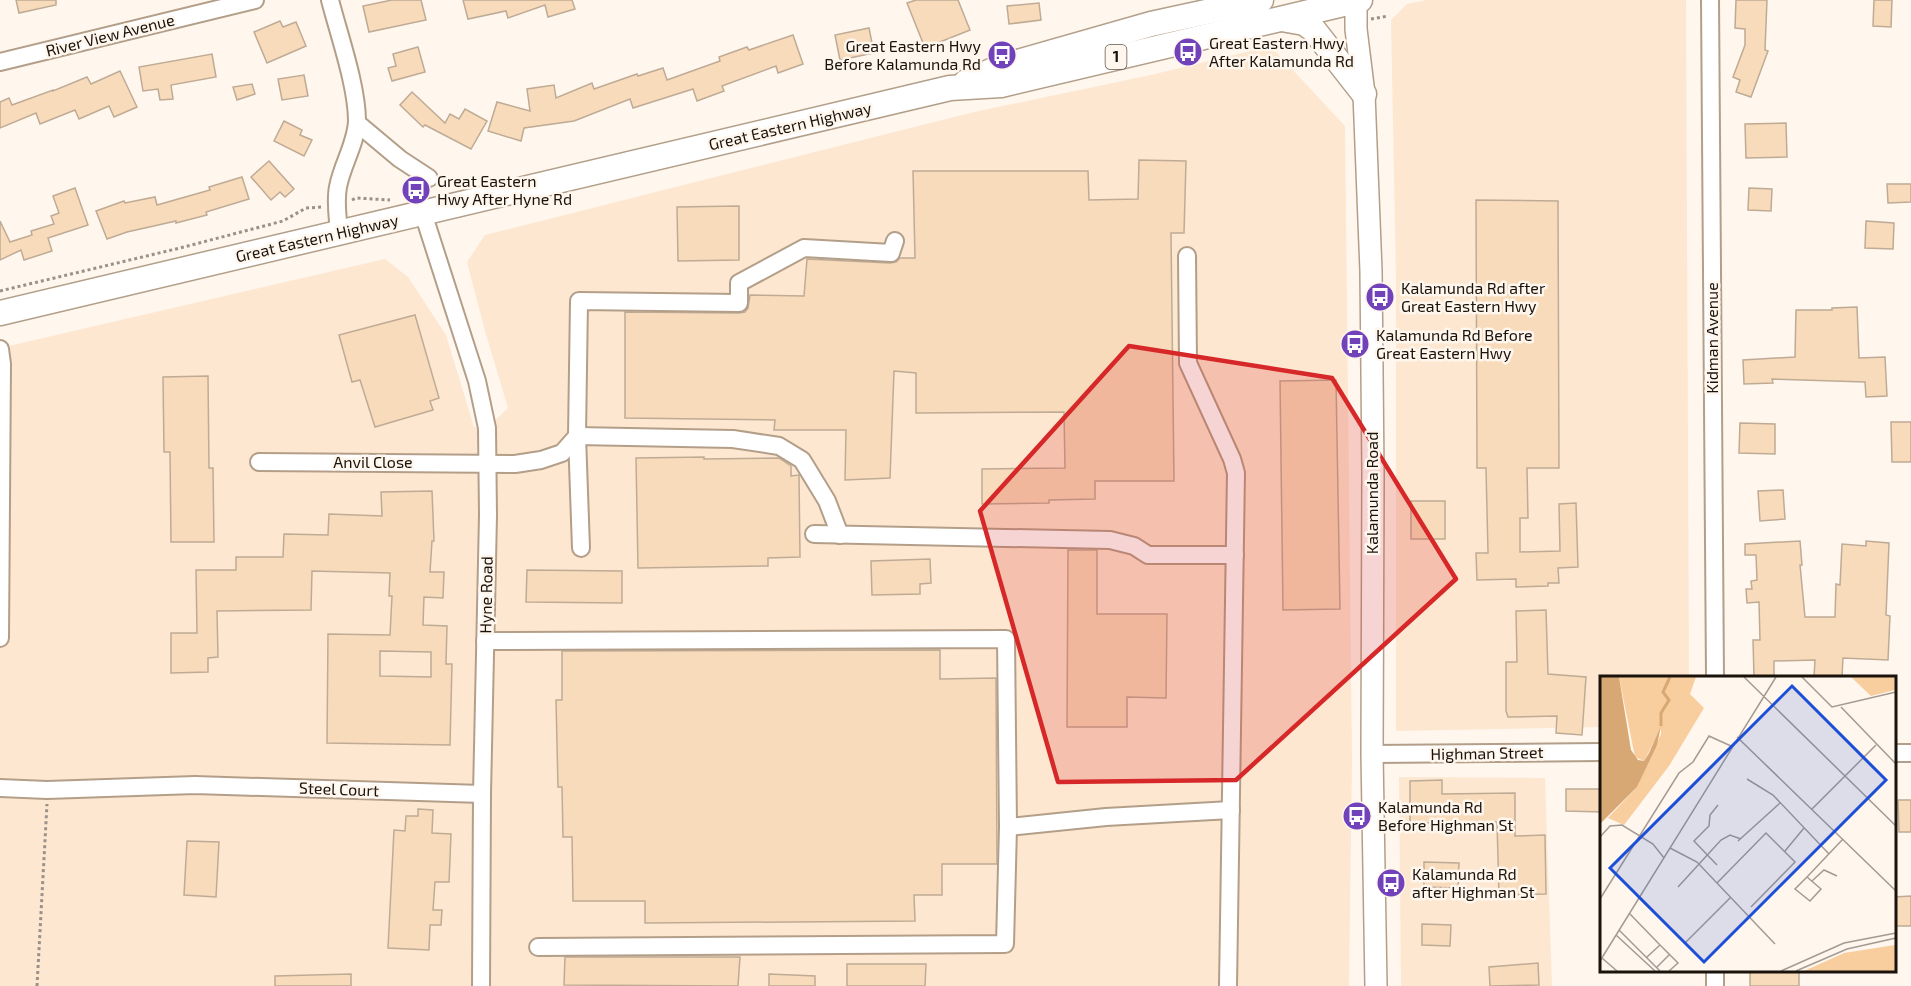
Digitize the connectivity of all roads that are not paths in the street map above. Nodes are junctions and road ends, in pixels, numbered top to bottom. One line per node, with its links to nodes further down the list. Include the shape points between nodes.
1 (255, 0): 7 (street, River View Avenue)
2 (330, 0): 10 (street, via 356,102)
3 (1261, 0): 8 (highway, Great Eastern Highway / 1, via 1151,24 1000,67)
4 (1358, 0): 6 (highway, Great Eastern Highway / 1); 9 (main road, Kalamunda Road, via 1356,29)
5 (1710, 0): 27 (street, Kidman Avenue)
6 (1282, 19): 8 (highway, Great Eastern Highway / 1, via 1001,86); 9 (highway, via 1304,23 1314,30)
7 (0, 62)
8 (950, 88): 12 (highway, Great Eastern Highway / 1)
9 (1364, 94): 29 (main road, Kalamunda Road, via 1371,271)
10 (357, 123): 11 (street); 13 (street, via 338,187)
11 (429, 178)
12 (423, 213): 13 (highway, Great Eastern Highway / 1); 20 (street, Hyne Road, via 477,381 487,428)
13 (339, 233): 16 (highway, Great Eastern Highway / 1)
14 (896, 241): 18 (street, via 891,253 804,248 739,283 739,303 579,301)
15 (1187, 256): 24 (street, via 1188,363 1236,473)
16 (0, 313)
17 (0, 349): 25 (street)
18 (577, 436): 20 (street, Anvil Close, via 562,453 541,460); 22 (street, via 733,439 779,446 802,460 827,501); 23 (street)
19 (259, 462): 20 (street, Anvil Close)
20 (486, 463): 26 (street, Hyne Road)
21 (814, 534): 22 (street)
22 (840, 535): 24 (street, via 1110,540 1134,546 1148,555)
23 (581, 548)
24 (1235, 555): 32 (street)
25 (0, 638)
26 (485, 641): 31 (street, Hyne Road); 33 (street, via 1006,639)
27 (1715, 676)
28 (1600, 752): 29 (street, Highman Street)
29 (1372, 754): 37 (main road, Kalamunda Road)
30 (0, 788): 31 (street, Steel Court, via 195,785)
31 (482, 794): 35 (street, Hyne Road)
32 (1231, 810): 33 (street); 36 (street)
33 (1008, 827): 34 (street, via 1005,944)
34 (538, 947)
35 (481, 986)
36 (1228, 986)
37 (1376, 986)

